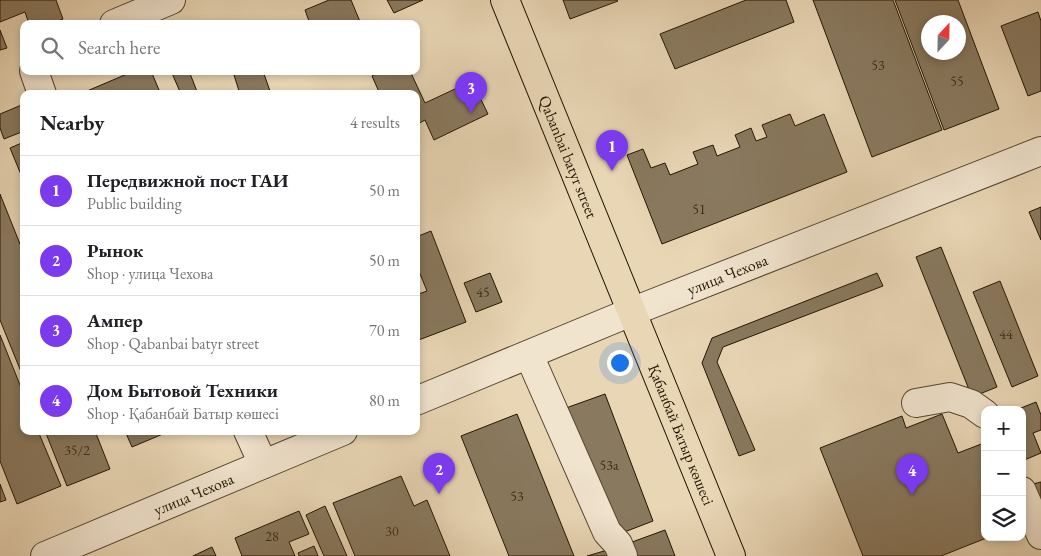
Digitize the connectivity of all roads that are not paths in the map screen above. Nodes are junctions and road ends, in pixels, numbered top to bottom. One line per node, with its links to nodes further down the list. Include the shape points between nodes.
1 (171, 0): 3 (street)
2 (505, 0): 7 (main road, Qabanbai batyr street)
3 (124, 20)
4 (35, 75): 5 (street)
5 (41, 90)
6 (1041, 151): 7 (street, улица Чехова)
7 (632, 312): 8 (street, улица Чехова); 19 (main road, Қабанбай Батыр көшесі)
8 (529, 355): 9 (street, улица Чехова); 18 (street, via 607,532)
9 (420, 399)
10 (916, 403): 11 (street, via 950,397)
11 (981, 411)
12 (250, 435): 14 (street)
13 (333, 435): 14 (street, улица Чехова)
14 (263, 464): 17 (street, улица Чехова)
15 (1024, 496): 16 (street)
16 (1041, 535)
17 (45, 556)
18 (623, 556)
19 (731, 556)

